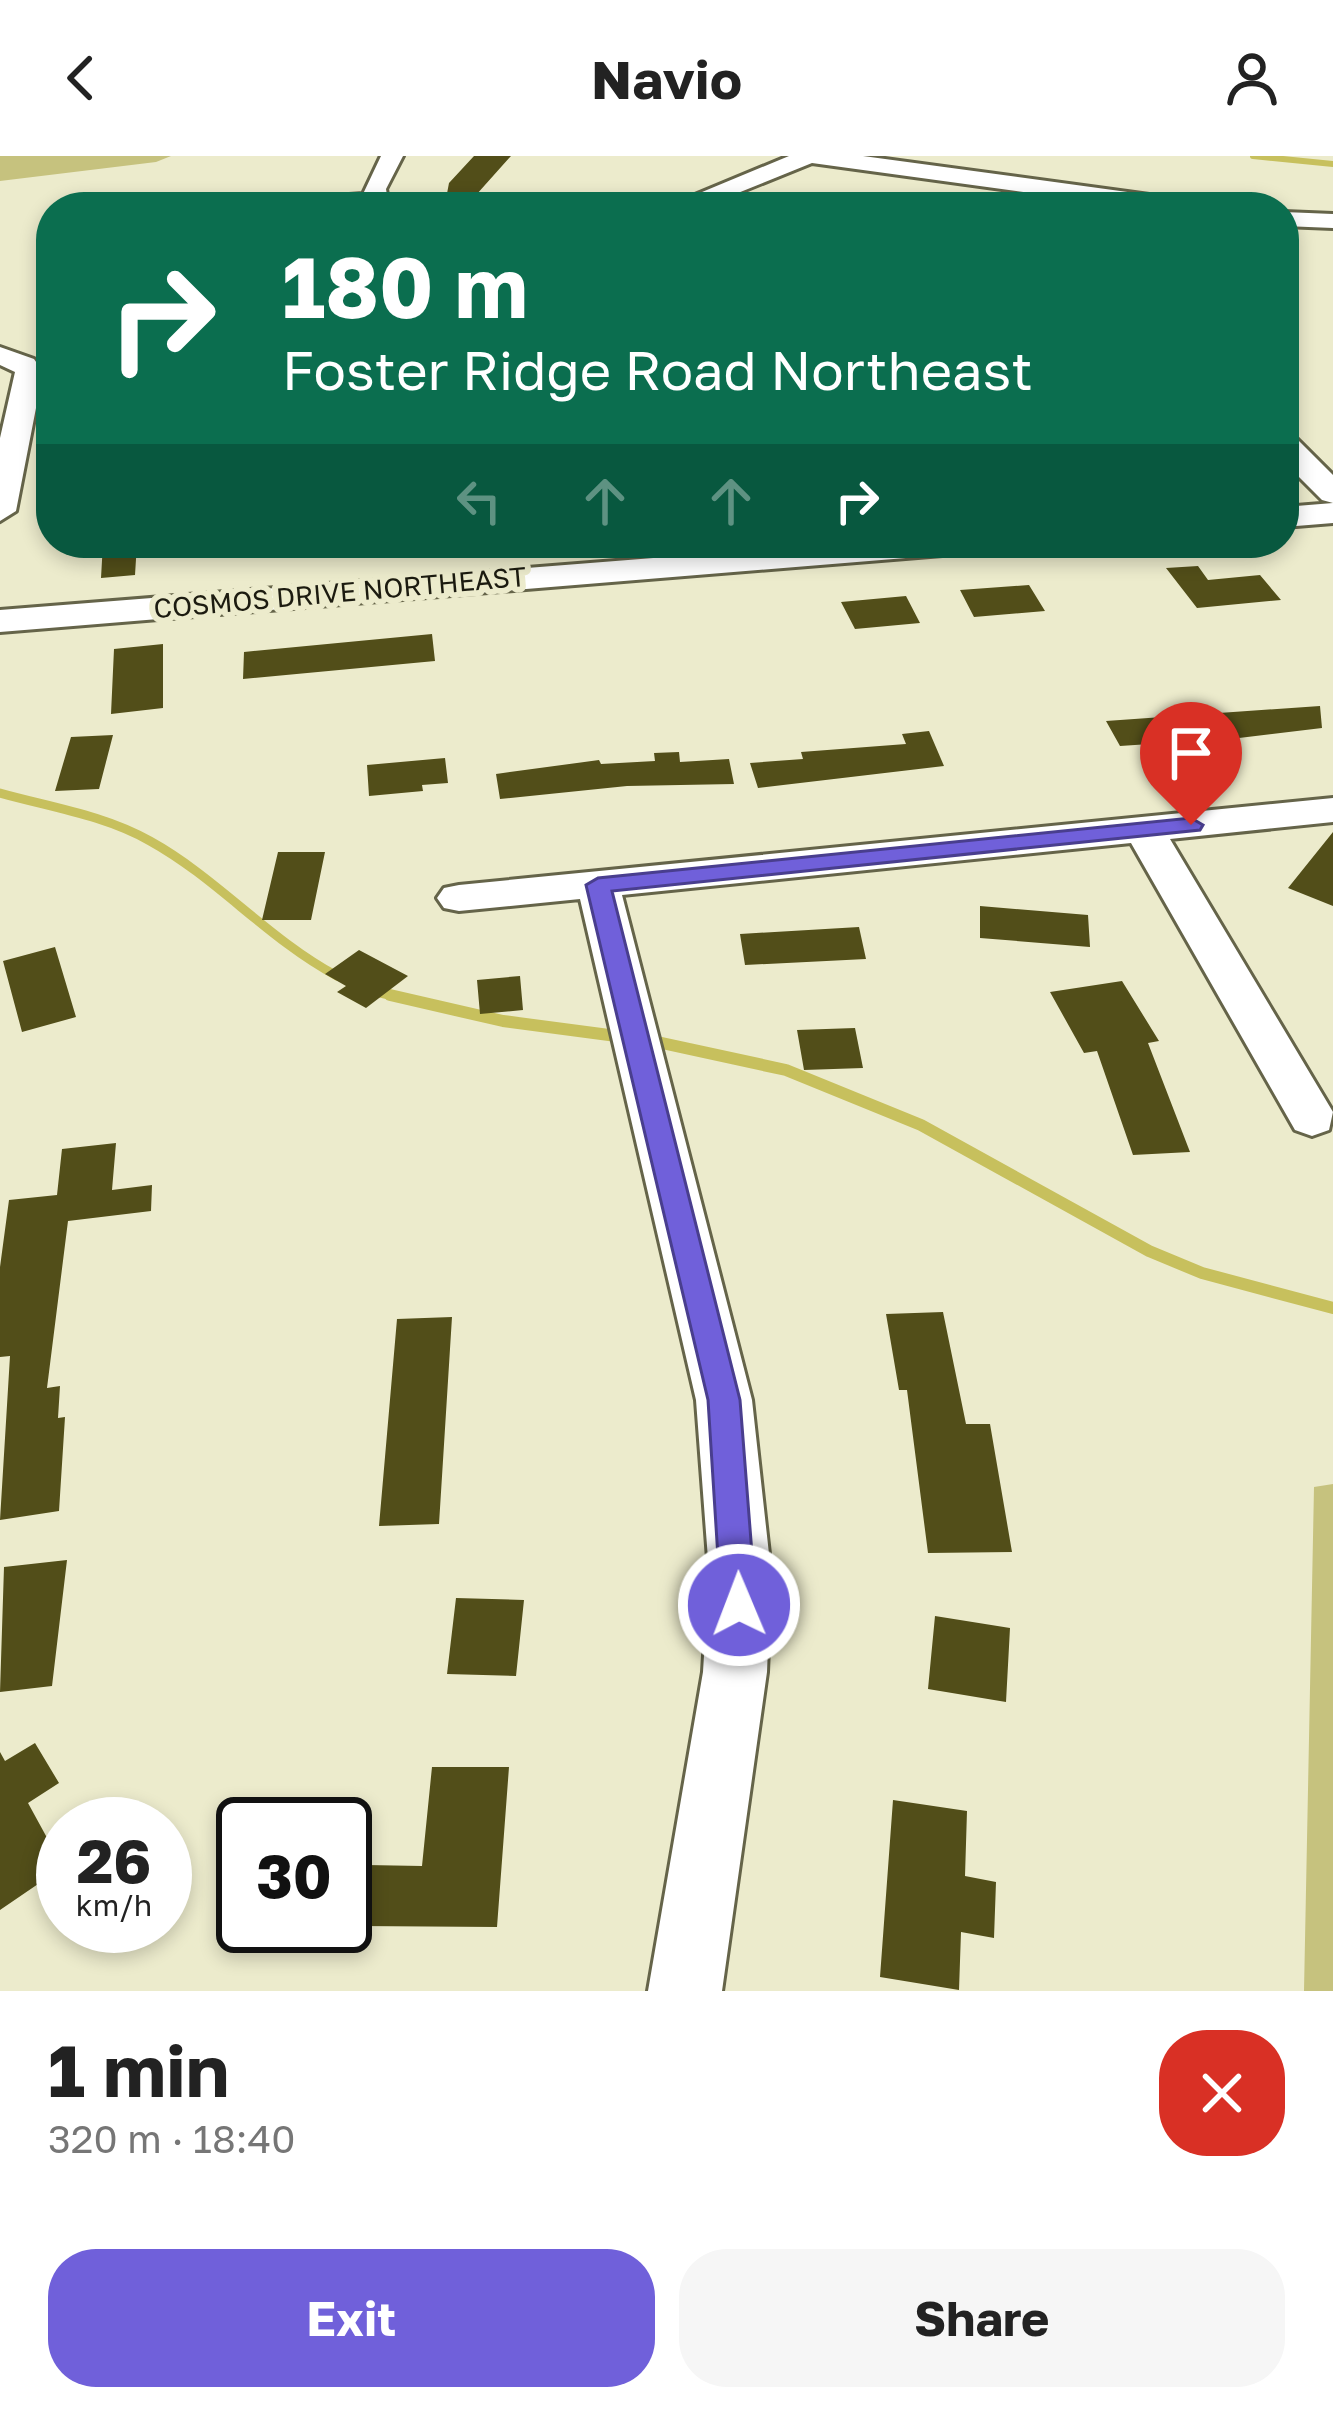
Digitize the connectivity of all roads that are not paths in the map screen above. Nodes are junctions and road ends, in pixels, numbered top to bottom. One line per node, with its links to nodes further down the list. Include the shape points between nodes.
1 (392, 156): 3 (street)
2 (811, 156): 4 (street); 5 (street)
3 (378, 192)
4 (727, 192)
5 (1056, 192)
6 (1299, 219): 7 (street)
7 (1333, 221)
8 (0, 355): 11 (street, via 28,372)
9 (1299, 459): 10 (street)
10 (1333, 493)
11 (0, 511)
12 (1333, 513): 13 (street)
13 (1299, 516)
14 (781, 558): 15 (street, COSMOS DRIVE NORTHEAST)
15 (0, 621)
16 (1333, 810): 17 (street)
17 (1144, 830): 18 (street); 20 (street)
18 (598, 885): 19 (street); 21 (street, via 724,1400 739,1558 736,1672)
19 (459, 898)
20 (1312, 1118)
21 (685, 1991)

